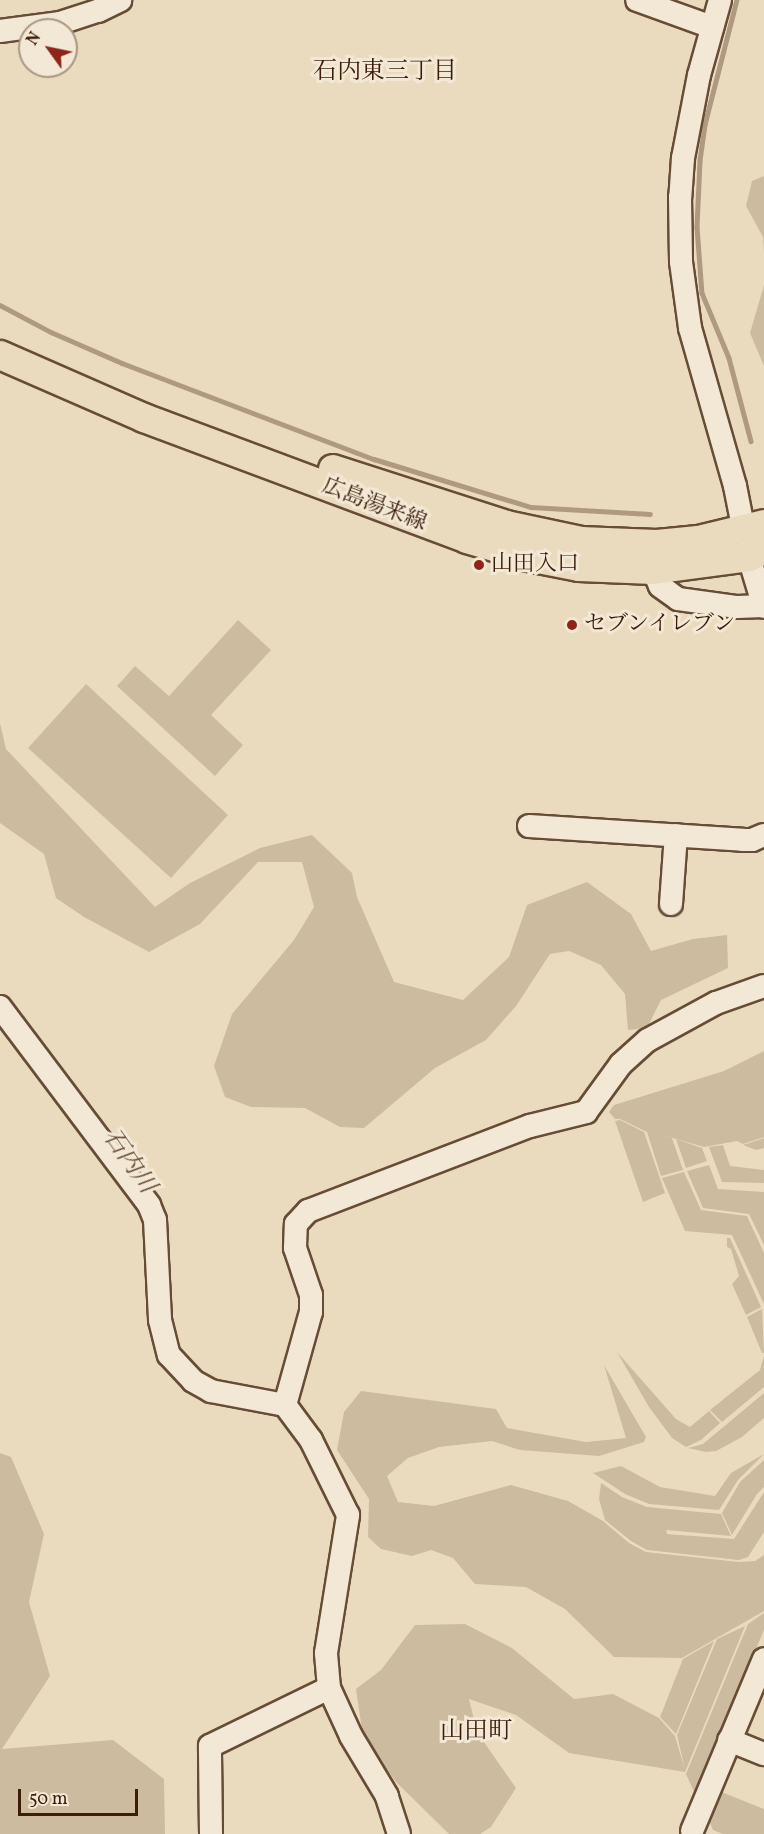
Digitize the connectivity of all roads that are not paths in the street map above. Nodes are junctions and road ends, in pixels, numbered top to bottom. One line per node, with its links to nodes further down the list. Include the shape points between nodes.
1 (121, 0): 5 (street, via 60,23)
2 (637, 0): 4 (street)
3 (720, 0): 4 (street)
4 (712, 27): 8 (street, via 683,158 681,262 690,328)
5 (0, 31)
6 (0, 334): 8 (main road, 広島湯来線, via 85,374 356,478 527,531 581,541 638,545)
7 (0, 355): 9 (main road, 広島湯来線, via 134,414 467,540 555,563)
8 (756, 540): 9 (main road, 広島湯来線); 10 (street)
9 (653, 570): 10 (street, via 660,586 678,599)
10 (764, 606)
11 (529, 826): 12 (street)
12 (676, 835): 13 (street, via 752,840); 14 (street)
13 (764, 835)
14 (671, 904)
15 (764, 986): 17 (street, via 716,1002 648,1040 621,1064 586,1112 530,1126 308,1211 296,1224 295,1248 311,1295 311,1312)
16 (0, 1007): 17 (street, via 149,1205 155,1220 160,1320 169,1355 193,1380 211,1391)
17 (285, 1405): 19 (street, via 311,1440 348,1515 326,1653)
18 (764, 1659): 20 (street)
19 (330, 1688): 22 (street, via 351,1736); 24 (street, via 210,1746)
20 (729, 1740): 21 (street); 23 (street)
21 (764, 1754)
22 (387, 1796): 25 (street); 26 (street)
23 (692, 1833)
24 (211, 1834)
25 (399, 1834)
26 (410, 1834)

